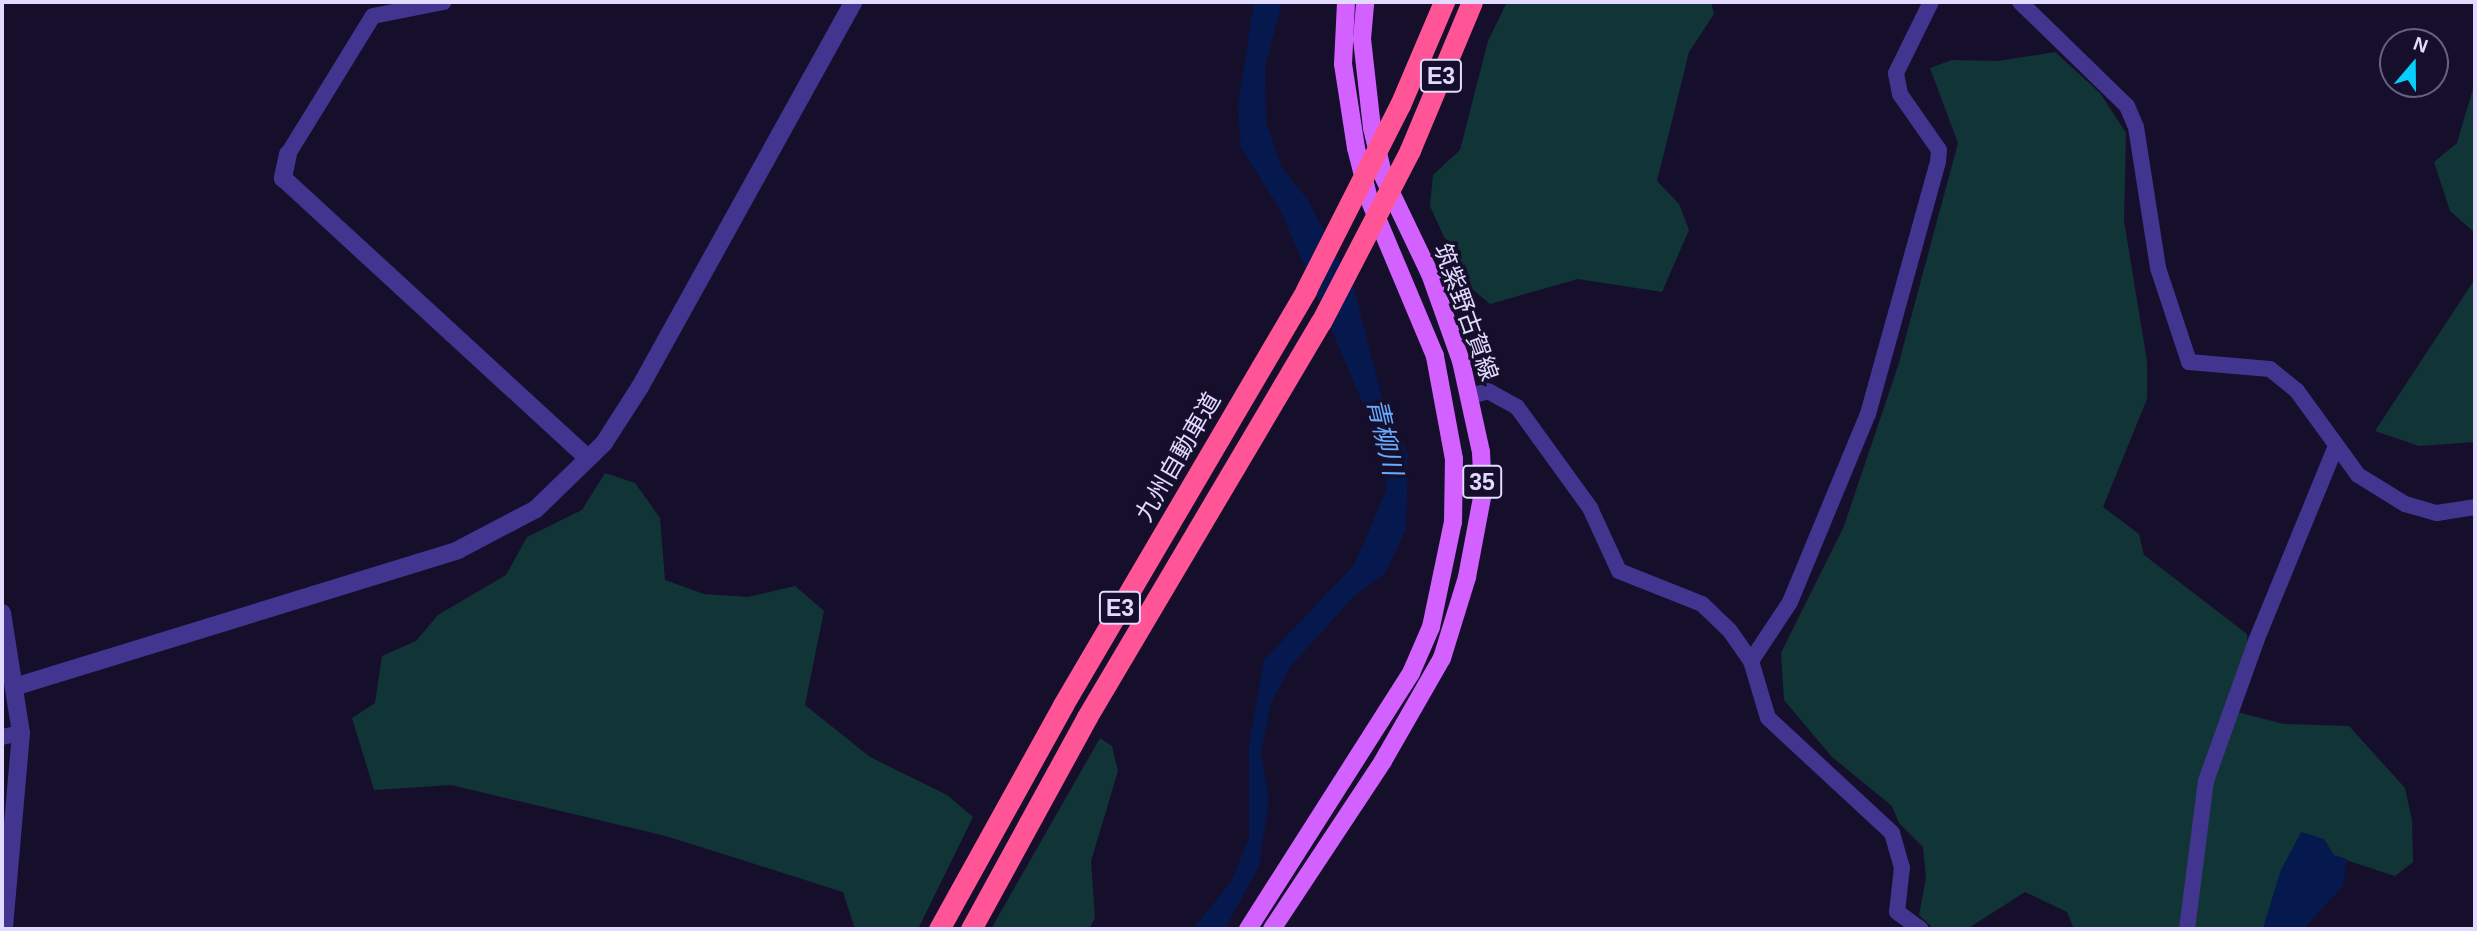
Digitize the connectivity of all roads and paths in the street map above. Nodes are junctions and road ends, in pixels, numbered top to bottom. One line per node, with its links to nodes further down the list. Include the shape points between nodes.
1 (444, 2): 9 (street, via 373,16)
2 (853, 2): 12 (street, via 640,387)
3 (1346, 2): 22 (main road, 筑紫野古賀線 / 35, via 1343,64 1353,137 1369,199 1435,356 1454,459 1453,522 1431,627 1411,673)
4 (1365, 2): 10 (main road, 筑紫野古賀線 / 35, via 1365,77 1384,178 1430,274)
5 (1444, 2): 20 (highway, 九州自動車道 / E3, bridge, via 1400,105 1306,290 1063,705)
6 (1472, 2): 21 (highway, E3, bridge, via 1409,150 1321,322 1087,717)
7 (1931, 2): 15 (street, via 1896,73 1900,94 1939,150 1938,162 1868,415 1790,602)
8 (2020, 2): 11 (street, via 2127,106 2136,127 2158,268 2189,362 2281,375)
9 (288, 154): 12 (street, via 284,178 290,185)
10 (1471, 396): 15 (street, via 1488,391 1517,407 1590,508 1619,571 1702,604); 23 (main road, 筑紫野古賀線 / 35, via 1483,492 1464,587 1442,659 1390,750)
11 (2336, 448): 13 (street, via 2358,475 2405,504 2437,513); 25 (street, via 2256,641 2206,781)
12 (588, 458): 16 (street, via 536,509 458,550)
13 (2475, 507)
14 (2, 613): 16 (street)
15 (1751, 662): 24 (street, via 1768,718 1892,833 1902,867 1897,912)
16 (14, 687): 17 (street)
17 (21, 733): 18 (street); 19 (street)
18 (2, 737)
19 (4, 929)
20 (939, 929)
21 (971, 929)
22 (1248, 929)
23 (1272, 929)
24 (1920, 929)
25 (2187, 929)

